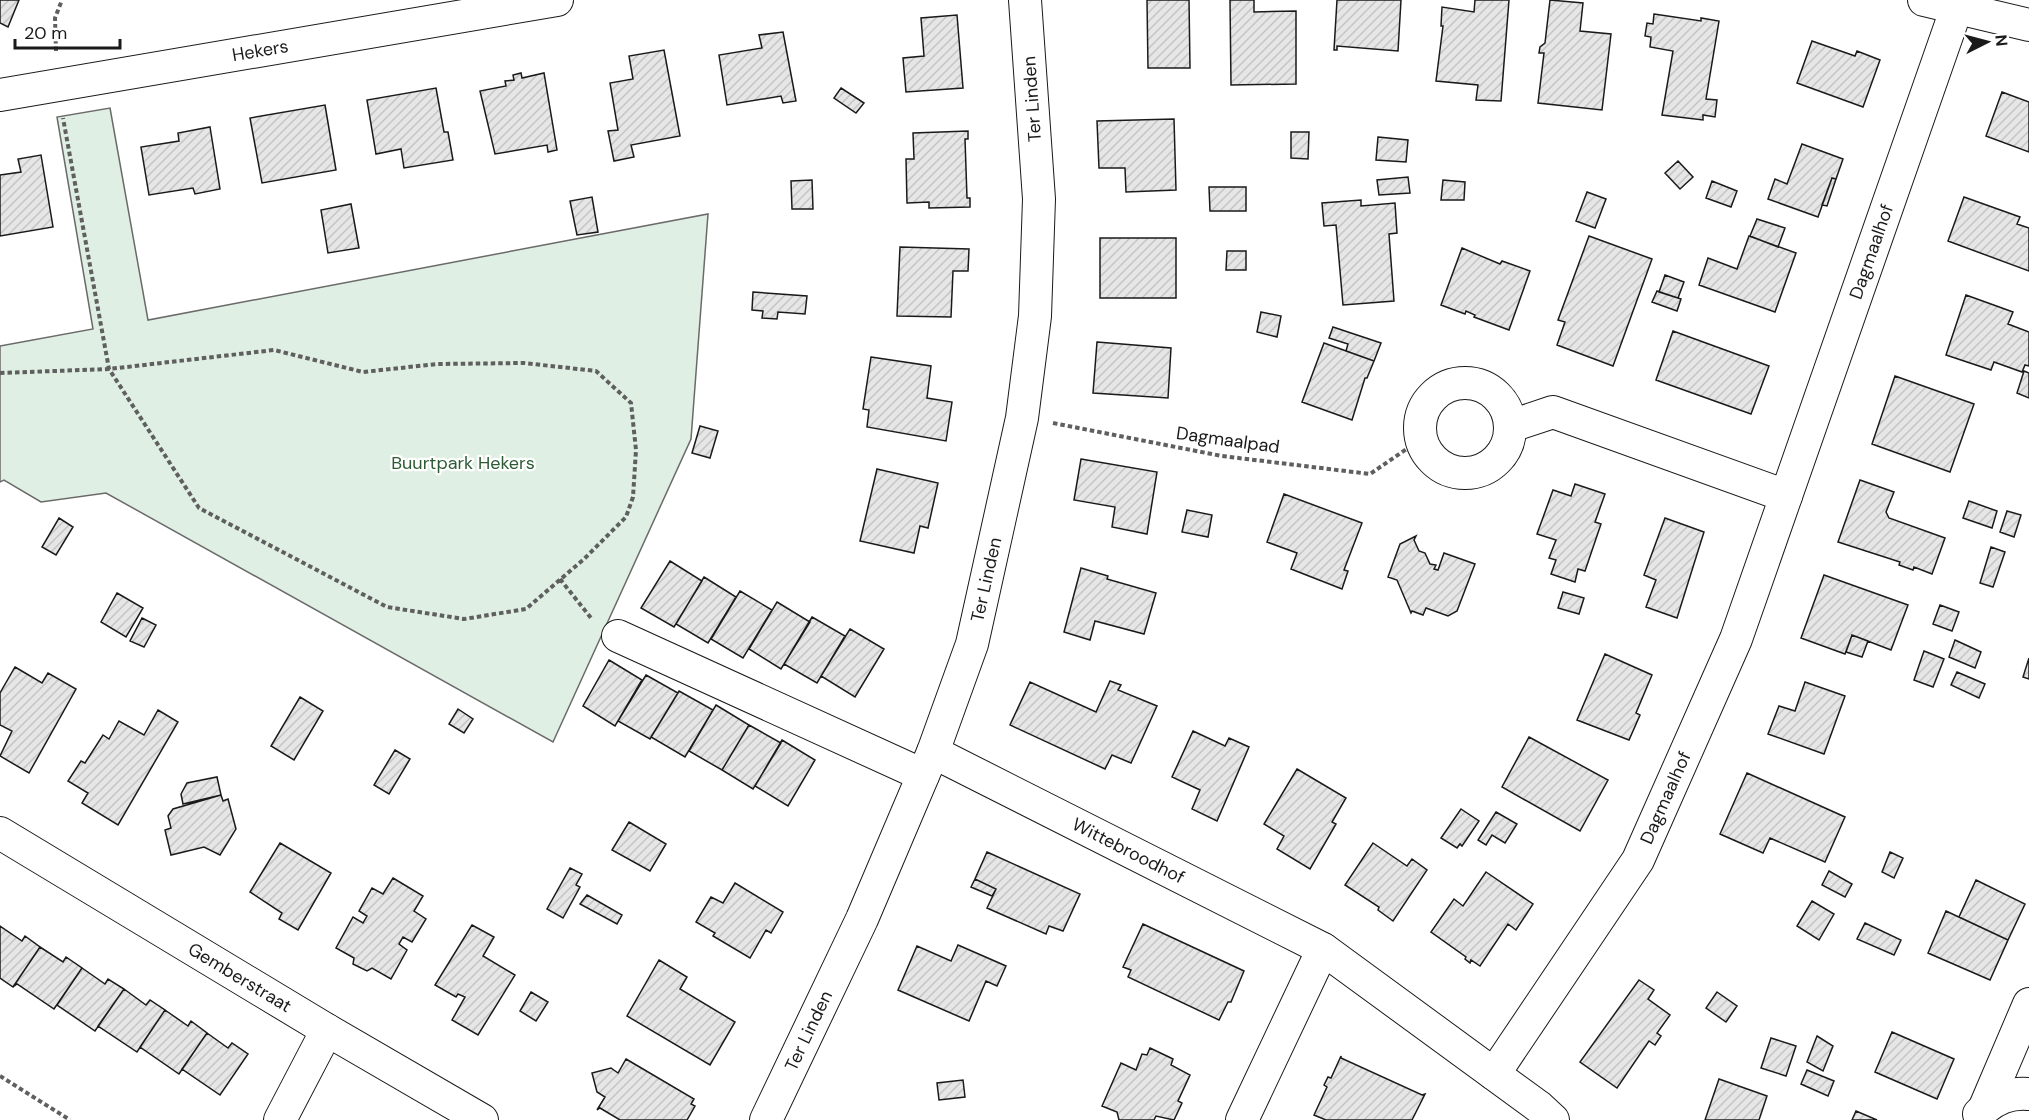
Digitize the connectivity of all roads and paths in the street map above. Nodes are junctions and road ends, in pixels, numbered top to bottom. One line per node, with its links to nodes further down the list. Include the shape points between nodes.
1 (62, 0): 8 (path, via 55,18)
2 (557, 0): 5 (street, Hekers)
3 (1025, 0): 12 (street, Ter Linden, via 1038,199 1035,316)
4 (1924, 0): 6 (street)
5 (483, 6): 8 (street, Hekers)
6 (1957, 7): 7 (street); 15 (street, Dagmaalhof)
7 (2029, 25)
8 (57, 85): 9 (street, Hekers); 10 (path)
9 (0, 95)
10 (109, 369): 11 (path); 16 (path, via 200,508 387,607 464,619 526,609); 16 (path, via 274,350 363,372 437,364 524,363 596,371 631,403 636,450 633,497 626,517)
11 (0, 373)
12 (1022, 418): 14 (path, Dagmaalpad, via 1222,456 1370,474); 18 (street, Ter Linden, via 972,644)
13 (1511, 426): 14 (street, via 1505,452 1485,470 1458,474 1434,462); 14 (street, via 1503,402 1484,386 1459,382 1436,393 1422,414); 15 (street, via 1553,412)
14 (1421, 439)
15 (1786, 496): 23 (street, Dagmaalhof, via 1736,639 1638,860)
16 (560, 579): 17 (path, via 587,615)
17 (618, 636): 18 (street, Wittebroodhof)
18 (928, 764): 20 (street, Wittebroodhof); 30 (street, Ter Linden, via 862,919)
19 (0, 833): 22 (street, Gemberstraat)
20 (1323, 949): 23 (street, Wittebroodhof); 31 (street)
21 (2029, 1004): 26 (street)
22 (327, 1030): 28 (street); 29 (street, Gemberstraat)
23 (1494, 1074): 32 (street, Wittebroodhof)
24 (0, 1076): 27 (path)
25 (2029, 1094): 26 (street, via 2009,1095)
26 (1979, 1113)
27 (70, 1120)
28 (280, 1120)
29 (482, 1120)
30 (766, 1120)
31 (1242, 1120)
32 (1553, 1120)

